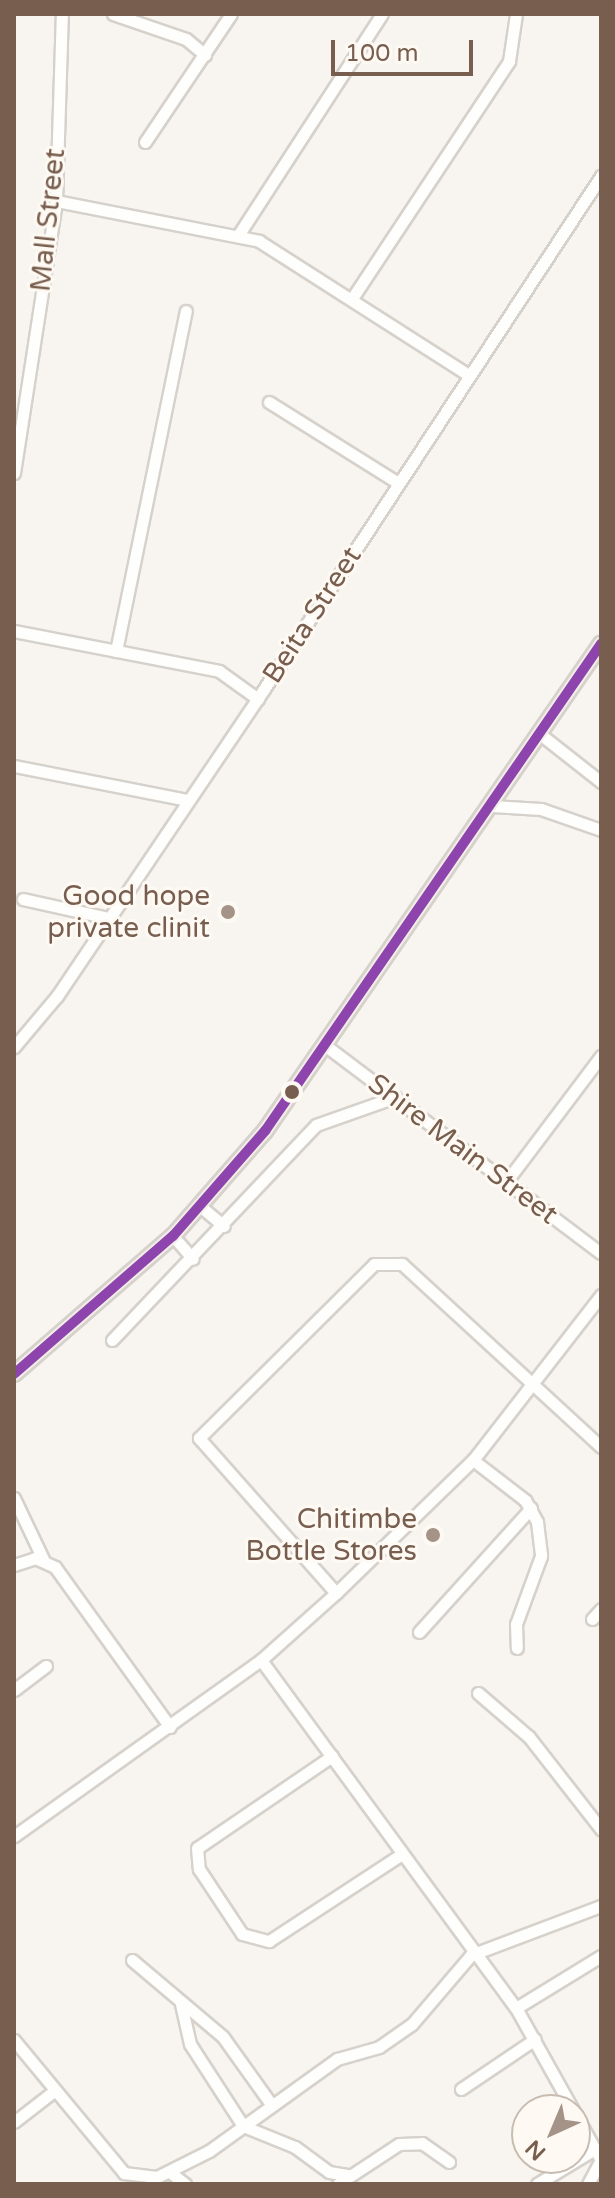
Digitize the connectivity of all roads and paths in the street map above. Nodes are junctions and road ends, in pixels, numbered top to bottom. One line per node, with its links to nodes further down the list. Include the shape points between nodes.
1 (62, 14): 9 (street, Mall Street)
2 (113, 14): 6 (street, via 186,39)
3 (231, 14): 6 (street)
4 (382, 14): 10 (street)
5 (516, 14): 11 (street, via 509,61)
6 (205, 55): 7 (street)
7 (145, 142)
8 (601, 176): 13 (street, Beita Street)
9 (56, 201): 10 (street); 14 (street, Mall Street)
10 (239, 234): 11 (street)
11 (353, 297): 13 (street)
12 (186, 311): 20 (street)
13 (470, 376): 17 (street, Beita Street)
14 (20, 396): 16 (street, Mall Street)
15 (269, 402): 17 (street)
16 (14, 473)
17 (398, 483): 21 (street, Beita Street)
18 (14, 631): 20 (street)
19 (601, 644): 22 (main road)
20 (116, 651): 21 (street, via 219,671)
21 (258, 699): 25 (street, Beita Street)
22 (540, 734): 24 (street); 26 (main road)
23 (14, 766): 25 (street)
24 (601, 782)
25 (188, 800): 29 (street, Beita Street)
26 (492, 806): 27 (street, via 541,809); 30 (main road)
27 (601, 830)
28 (23, 899): 29 (street)
29 (108, 918): 31 (street, Beita Street)
30 (326, 1046): 33 (street, Shire Main Street); 35 (main road)
31 (14, 1047)
32 (601, 1056): 34 (street)
33 (395, 1097): 34 (street, Shire Main Street); 36 (street, via 316,1125)
34 (506, 1182): 38 (street, Shire Main Street)
35 (200, 1206): 36 (street); 37 (main road)
36 (224, 1226): 39 (street)
37 (173, 1236): 39 (street); 42 (main road)
38 (601, 1253)
39 (193, 1259): 41 (street)
40 (601, 1295): 43 (street)
41 (112, 1340)
42 (14, 1374)
43 (536, 1383): 44 (street); 45 (street); 50 (street, via 402,1264 384,1260 201,1429 204,1450)
44 (601, 1447)
45 (473, 1460): 47 (street); 50 (street)
46 (14, 1498): 48 (street)
47 (531, 1508): 53 (street); 54 (street, via 541,1556 516,1624)
48 (43, 1559): 49 (street); 59 (street)
49 (14, 1565)
50 (336, 1593): 55 (street)
51 (601, 1609): 52 (street)
52 (592, 1619)
53 (419, 1632)
54 (517, 1648)
55 (261, 1660): 59 (street); 60 (street)
56 (46, 1666): 57 (street)
57 (14, 1690)
58 (478, 1693): 61 (street, via 529,1737)
59 (170, 1727): 62 (street)
60 (332, 1756): 63 (street); 63 (street, via 197,1848 199,1869 242,1934 269,1941)
61 (601, 1829)
62 (14, 1836)
63 (402, 1854): 65 (street)
64 (601, 1906): 65 (street)
65 (471, 1955): 69 (street); 74 (street, via 412,2024 379,2047 337,2059)
66 (601, 1956): 69 (street)
67 (132, 1960): 68 (street)
68 (181, 2004): 74 (street, via 223,2037); 76 (street, via 190,2044)
69 (516, 2008): 70 (street)
70 (535, 2039): 72 (street); 77 (street)
71 (14, 2040): 73 (street)
72 (461, 2089)
73 (54, 2091): 75 (street); 81 (street)
74 (271, 2104): 76 (street)
75 (14, 2122)
76 (243, 2126): 79 (street); 80 (street, via 302,2151 329,2172)
77 (598, 2157): 84 (street); 85 (street)
78 (449, 2162): 80 (street, via 411,2141)
79 (171, 2173): 81 (street); 82 (street)
80 (349, 2175): 83 (street)
81 (130, 2180)
82 (185, 2184)
83 (338, 2184)
84 (537, 2184)
85 (588, 2184)

